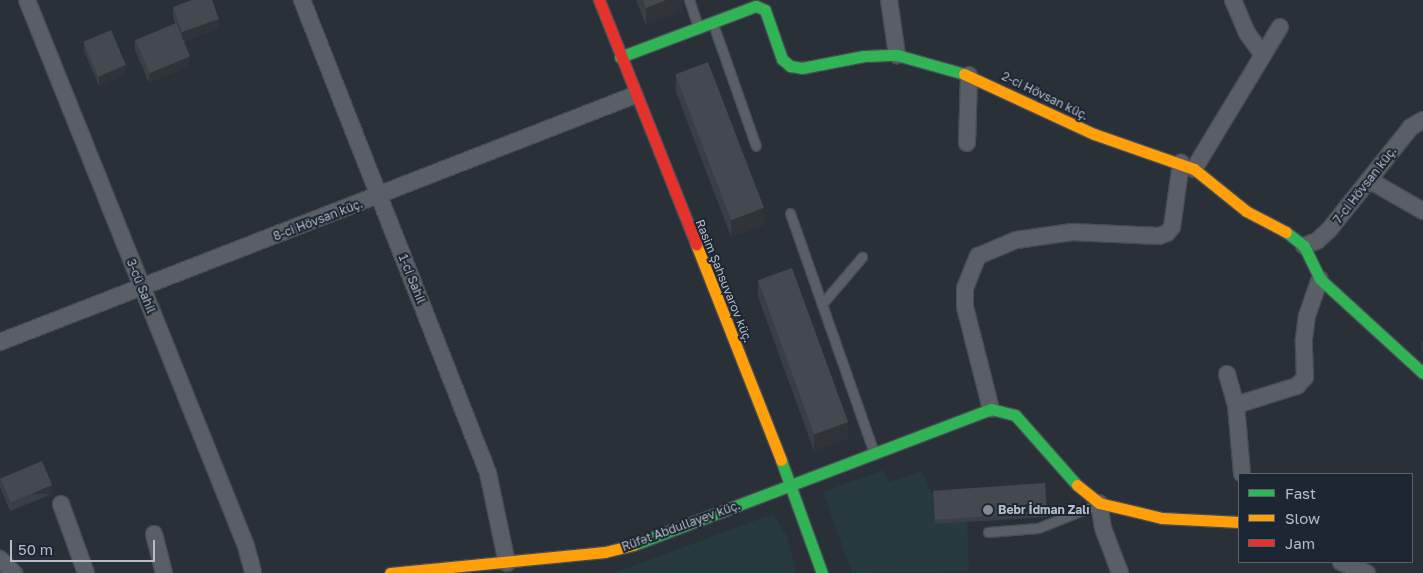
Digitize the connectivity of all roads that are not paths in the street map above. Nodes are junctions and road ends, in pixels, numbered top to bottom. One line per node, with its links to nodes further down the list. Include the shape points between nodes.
1 (27, 0): 27 (street, 3-cü Sahil)
2 (302, 0): 21 (street, 1-ci Sahil)
3 (599, 0): 13 (street, Rasim Şahsuvarov küç.)
4 (689, 0): 9 (lane)
5 (889, 0): 12 (street)
6 (1233, 0): 11 (street, via 1247,33)
7 (758, 3): 8 (street, 2-ci Hövsan küç.); 12 (street, 2-ci Hövsan küç., via 765,10 782,59 790,66 802,68 864,56)
8 (712, 21): 9 (street, 2-ci Hövsan küç.); 18 (lane)
9 (698, 26): 13 (street, 2-ci Hövsan küç.)
10 (1280, 27): 11 (street)
11 (1262, 54): 19 (street)
12 (896, 55): 14 (street, 2-ci Hövsan küç.)
13 (620, 57): 15 (street, Rasim Şahsuvarov küç.)
14 (969, 75): 17 (street); 19 (street, 2-ci Hövsan küç., via 1086,131)
15 (635, 95): 21 (street, 8-ci Hövsan küç.); 36 (street, Rasim Şahsuvarov küç.)
16 (1423, 120): 20 (street, 7-ci Hövsan küç., via 1411,127)
17 (967, 143)
18 (756, 146)
19 (1187, 166): 24 (street, 2-ci Hövsan küç., via 1246,211 1293,236); 33 (street, via 1172,227 1167,233 1159,236 1072,232 1016,240 978,256 965,288 965,307)
20 (1369, 180): 22 (street); 24 (street, 7-ci Hövsan küç., via 1329,230)
21 (379, 196): 27 (street, 8-ci Hövsan küç.); 43 (street, 1-ci Sahil, via 488,473)
22 (1423, 211)
23 (790, 213): 28 (lane)
24 (1304, 246): 26 (street, 2-ci Hövsan küç.)
25 (862, 257): 28 (lane)
26 (1320, 279): 30 (street, 2-ci Hövsan küç.); 32 (street, via 1307,316 1305,376 1297,386)
27 (142, 287): 29 (street, 8-ci Hövsan küç.); 48 (street, 3-cü Sahil, via 246,546)
28 (822, 304): 34 (lane)
29 (0, 342)
30 (1423, 373)
31 (1227, 374): 32 (street)
32 (1236, 405): 35 (street)
33 (992, 409): 34 (street, Rüfət Abdullayev küç.); 37 (street, via 1015,415 1069,479)
34 (874, 453): 36 (street, Rüfət Abdullayev küç.)
35 (1242, 473)
36 (791, 485): 43 (street, Rüfət Abdullayev küç., via 631,546 606,552); 50 (street, Rasim Şahsuvarov küç.)
37 (1099, 503): 39 (street, via 1162,518); 40 (lane, via 1038,528); 51 (street, via 1103,528)
38 (62, 504): 46 (street)
39 (1238, 522)
40 (988, 532)
41 (154, 534): 47 (street)
42 (0, 559): 45 (street)
43 (507, 563): 49 (street, Rüfət Abdullayev küç.)
44 (1343, 563): 52 (street)
45 (14, 573)
46 (86, 573)
47 (164, 573)
48 (253, 573)
49 (390, 573)
50 (822, 573)
51 (1120, 573)
52 (1367, 573)

